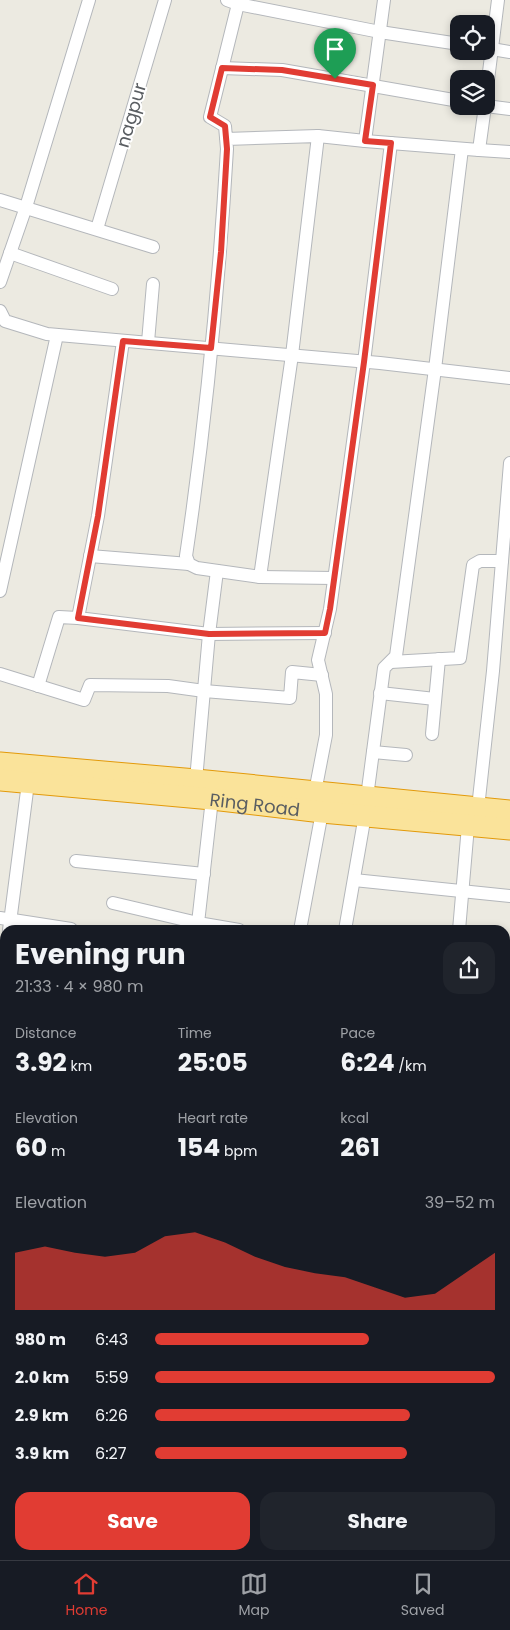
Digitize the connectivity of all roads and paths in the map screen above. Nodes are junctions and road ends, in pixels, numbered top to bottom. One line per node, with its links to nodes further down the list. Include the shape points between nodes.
1 (90, 0): 25 (street)
2 (165, 0): 26 (street, nagpur)
3 (384, 0): 7 (street)
4 (498, 0): 6 (street)
5 (235, 1): 7 (street); 11 (street)
6 (495, 16)
7 (380, 32): 8 (street); 12 (street)
8 (450, 43)
9 (495, 49): 10 (street)
10 (510, 52)
11 (222, 68): 12 (street, via 282,70); 18 (street, via 210,117 225,126)
12 (373, 85): 13 (street); 19 (street)
13 (450, 99)
14 (495, 107): 15 (street)
15 (510, 109)
16 (485, 115): 22 (street)
17 (318, 136): 18 (street); 19 (street); 37 (street)
18 (226, 139): 36 (street, via 221,252)
19 (365, 141): 20 (street)
20 (391, 143): 21 (street); 38 (street)
21 (462, 148): 22 (street); 39 (street)
22 (480, 150): 23 (street)
23 (510, 152)
24 (0, 200): 25 (street)
25 (26, 207): 26 (street); 28 (street)
26 (97, 229): 27 (street)
27 (153, 247)
28 (10, 253): 29 (street); 31 (street)
29 (0, 282)
30 (153, 284): 35 (street)
31 (112, 289)
32 (0, 312): 33 (street, via 5,321)
33 (57, 335): 34 (street); 48 (street)
34 (123, 341): 35 (street); 42 (street)
35 (148, 342): 36 (street)
36 (211, 348): 37 (street); 44 (street, via 186,556)
37 (292, 356): 38 (street); 46 (street)
38 (364, 362): 39 (street); 47 (street)
39 (435, 369): 40 (street); 53 (street, via 396,656)
40 (510, 378)
41 (510, 463): 43 (street)
42 (90, 556): 44 (street); 49 (street)
43 (502, 560): 52 (street, via 480,561 473,565 460,658); 71 (street, via 493,671)
44 (189, 564): 45 (street)
45 (217, 571): 46 (street); 51 (street)
46 (260, 576): 47 (street)
47 (334, 578): 50 (street)
48 (0, 590)
49 (78, 618): 51 (street); 56 (street, via 59,617)
50 (325, 633): 51 (street); 55 (street, via 318,660)
51 (209, 634): 57 (street)
52 (439, 660): 53 (street); 59 (street)
53 (391, 662): 58 (street, via 384,668)
54 (0, 674): 56 (street)
55 (322, 675): 57 (street, via 292,672 290,698); 68 (street, via 326,694 326,735)
56 (38, 686): 57 (street, via 84,700 90,685 168,686)
57 (204, 691): 65 (street)
58 (380, 694): 59 (street); 61 (street)
59 (435, 699): 60 (street)
60 (432, 734)
61 (373, 752): 62 (street); 69 (street)
62 (406, 755)
63 (0, 764): 65 (highway, Ring Road)
64 (0, 780): 66 (highway, Ring Road)
65 (196, 780): 68 (highway, Ring Road)
66 (28, 782): 67 (highway, Ring Road); 80 (street)
67 (212, 799): 68 (highway, Ring Road); 74 (street)
68 (318, 802): 69 (highway, Ring Road); 83 (street)
69 (366, 806): 71 (highway, Ring Road); 75 (street)
70 (510, 811): 71 (highway, Ring Road)
71 (473, 817): 72 (highway, Ring Road); 76 (street)
72 (510, 830)
73 (76, 861): 74 (street)
74 (204, 874): 79 (street)
75 (354, 880): 76 (street); 84 (street)
76 (462, 892): 77 (street); 85 (street)
77 (510, 896)
78 (113, 903): 79 (street)
79 (198, 922): 82 (street)
80 (6, 923): 81 (street)
81 (28, 925)
82 (213, 925)
83 (301, 925)
84 (346, 925)
85 (459, 925)

